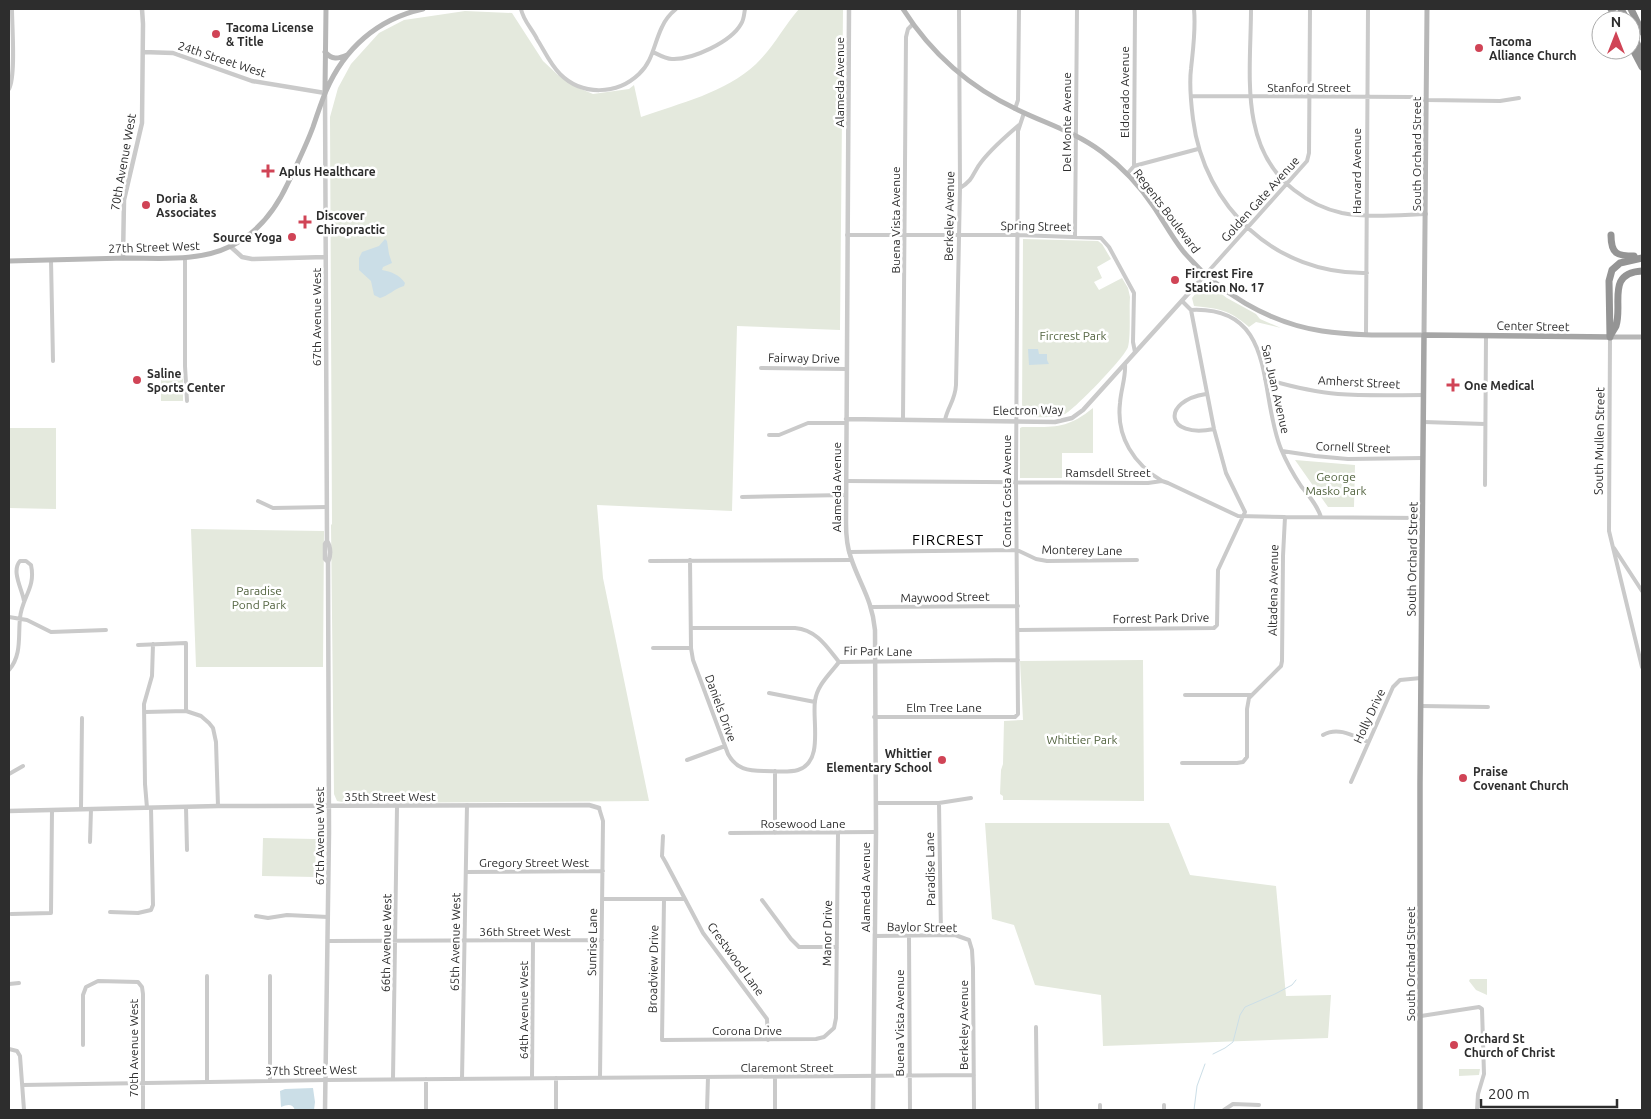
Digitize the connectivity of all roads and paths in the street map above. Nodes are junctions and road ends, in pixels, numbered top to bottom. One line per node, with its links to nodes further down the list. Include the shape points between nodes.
1 (12, 9): 27 (street)
2 (142, 9): 22 (street, 70th Avenue West)
3 (326, 9): 23 (main road)
4 (422, 9): 25 (main road, via 385,22 360,40)
5 (521, 9): 24 (street, via 556,69 584,88 609,90 622,85 639,75)
6 (676, 9): 24 (street, via 662,27)
7 (745, 9): 24 (street, via 739,27 714,46 695,55 669,60)
8 (849, 9): 47 (street, Alameda Avenue)
9 (903, 9): 20 (main road, Regents Boulevard)
10 (959, 9): 26 (street, Berkeley Avenue)
11 (1019, 9): 35 (street, via 1018,100)
12 (1076, 9): 38 (street, Del Monte Avenue)
13 (1135, 9): 40 (street, Eldorado Avenue)
14 (1194, 9): 29 (street)
15 (1251, 9): 30 (street)
16 (1310, 9): 31 (street, Golden Gate Avenue)
17 (1368, 9): 32 (street, Harvard Avenue)
18 (1427, 9): 34 (main road, South Orchard Street)
19 (1631, 9): 21 (highway)
20 (913, 24): 26 (main road, Regents Boulevard); 48 (street, Buena Vista Avenue, via 906,36)
21 (1642, 32)
22 (143, 52): 28 (street, 24th Street West, via 173,53 252,81); 55 (street, 70th Avenue West, via 142,123 124,200)
23 (325, 52): 25 (main road, via 335,59); 28 (main road)
24 (653, 52)
25 (347, 55): 28 (main road)
26 (960, 74): 35 (main road, Regents Boulevard); 43 (street, Berkeley Avenue)
27 (9, 89)
28 (325, 93): 53 (main road, via 279,201 256,229); 54 (street, 67th Avenue West)
29 (1192, 96): 30 (street, Stanford Street); 39 (street)
30 (1251, 97): 31 (street, Stanford Street); 42 (street, via 1253,121 1261,147)
31 (1309, 97): 32 (street, Stanford Street); 42 (street, Golden Gate Avenue, via 1308,158)
32 (1367, 97): 34 (street, Stanford Street); 45 (street, Harvard Avenue)
33 (1519, 98): 34 (street, Stanford Street, via 1500,101)
34 (1426, 100): 44 (main road, South Orchard Street)
35 (1015, 109): 36 (main road, Regents Boulevard)
36 (1024, 113): 37 (street, Contra Costa Avenue); 38 (main road, Regents Boulevard)
37 (1020, 125): 43 (street, via 999,142 982,161 970,182); 51 (street, Contra Costa Avenue)
38 (1076, 136): 41 (main road, Regents Boulevard, via 1102,152); 52 (street, Del Monte Avenue)
39 (1198, 149): 40 (street); 46 (street, via 1219,195)
40 (1134, 166): 41 (street)
41 (1127, 174): 62 (main road, Regents Boulevard, via 1184,252)
42 (1286, 184): 45 (street, via 1321,207); 46 (street, Golden Gate Avenue)
43 (960, 188): 49 (street, Berkeley Avenue)
44 (1426, 214): 45 (street); 66 (main road, South Orchard Street)
45 (1366, 215): 61 (street, Harvard Avenue)
46 (1247, 227): 61 (street, via 1276,249 1304,262 1339,272); 62 (street, Golden Gate Avenue)
47 (847, 235): 48 (street, Spring Street); 74 (street, Alameda Avenue)
48 (905, 235): 49 (street, Spring Street); 79 (street, Buena Vista Avenue)
49 (960, 235): 51 (street, Spring Street); 80 (street, Berkeley Avenue, via 956,397)
50 (1611, 235): 57 (highway, via 1615,252)
51 (1017, 236): 52 (street, Spring Street); 82 (street, Contra Costa Avenue)
52 (1075, 236): 70 (street, Spring Street, via 1103,239 1134,293)
53 (230, 246): 54 (street, via 242,257 252,259); 56 (main road, 27th Street West)
54 (325, 257): 96 (street, 67th Avenue West)
55 (123, 258): 56 (main road, 27th Street West); 58 (main road, 27th Street West)
56 (185, 258): 78 (street)
57 (1642, 258): 68 (highway, via 1620,263 1612,270 1609,281)
58 (51, 260): 59 (main road, 27th Street West); 71 (street)
59 (9, 261)
60 (1642, 271): 68 (highway, via 1631,273 1619,285 1616,324)
61 (1367, 273): 65 (street, Harvard Avenue)
62 (1206, 274): 63 (street, Electron Way); 65 (main road, Regents Boulevard, via 1238,299 1274,317 1321,331)
63 (1182, 301): 64 (street); 70 (street, Electron Way)
64 (1191, 310): 75 (street, San Juan Avenue, via 1223,313 1247,330 1260,353); 76 (street)
65 (1366, 334): 66 (main road, Regents Boulevard)
66 (1424, 335): 67 (main road, Center Street); 77 (main road, South Orchard Street)
67 (1486, 335): 68 (main road, Center Street); 84 (street)
68 (1610, 337): 69 (main road, Center Street); 101 (street, South Mullen Street, via 1608,523)
69 (1642, 337)
70 (1135, 352): 72 (street, Electron Way)
71 (53, 361)
72 (1125, 364): 82 (street, Electron Way, via 1072,418 1055,422); 91 (street, via 1119,412 1123,436 1142,467)
73 (761, 368): 74 (street, Fairway Drive)
74 (846, 369): 81 (street, Alameda Avenue)
75 (1265, 379): 77 (street, Amherst Street, via 1328,393); 87 (street, San Juan Avenue)
76 (1206, 394): 85 (street); 85 (street, via 1184,401 1176,411 1176,422 1189,430)
77 (1424, 394): 83 (main road, South Orchard Street)
78 (187, 401)
79 (904, 419): 80 (street, Electron Way); 81 (street, Electron Way)
80 (944, 420): 82 (street, Electron Way)
81 (846, 421): 86 (street, via 808,423); 89 (street, Alameda Avenue)
82 (1016, 421): 90 (street, Contra Costa Avenue)
83 (1424, 422): 84 (street); 88 (main road, South Orchard Street)
84 (1485, 424): 92 (street)
85 (1214, 430): 97 (street, via 1226,473 1244,508)
86 (769, 436)
87 (1282, 451): 88 (street, Cornell Street, via 1348,459); 98 (street, San Juan Avenue, via 1318,507)
88 (1423, 458): 100 (main road, South Orchard Street)
89 (846, 481): 90 (street, Ramsdell Street); 93 (street, Alameda Avenue)
90 (1016, 481): 91 (street, Ramsdell Street); 102 (street, Contra Costa Avenue)
91 (1162, 481): 97 (street, Ramsdell Street, via 1234,515)
92 (1486, 485)
93 (846, 495): 94 (street); 103 (street, Alameda Avenue)
94 (742, 496)
95 (258, 501): 96 (street, via 279,509)
96 (328, 507): 152 (street, 67th Avenue West)
97 (1244, 516): 99 (street, Ramsdell Street); 116 (street, Forrest Park Drive, via 1219,566 1218,623 1215,628)
98 (1321, 517): 99 (street, Ramsdell Street); 100 (street, Ramsdell Street)
99 (1285, 518): 129 (street, Altadena Avenue, via 1282,663)
100 (1422, 518): 126 (main road, South Orchard Street)
101 (1613, 546): 108 (street, South Mullen Street); 124 (street, South Mullen Street)
102 (1017, 550): 103 (street, Monterey Lane); 106 (street, Monterey Lane, via 1047,561); 110 (street, Contra Costa Avenue)
103 (849, 552): 105 (street, Alameda Avenue)
104 (690, 560): 105 (street); 107 (street); 114 (street, Daniels Drive)
105 (851, 560): 111 (street, Alameda Avenue)
106 (1136, 560)
107 (650, 561)
108 (1642, 591)
109 (24, 601): 109 (street, via 32,582 31,568 29,563 20,561 16,573); 113 (street)
110 (1018, 606): 111 (street, Maywood Street); 116 (street, Contra Costa Avenue)
111 (872, 607): 123 (street, Alameda Avenue)
112 (9, 617): 113 (street)
113 (20, 618): 115 (street, via 52,632); 125 (street, via 17,655)
114 (691, 628): 120 (street, Daniels Drive); 122 (street, Fir Park Lane, via 804,629 819,638)
115 (106, 630)
116 (1018, 630): 121 (street, Contra Costa Avenue)
117 (152, 644): 118 (street); 133 (street, via 186,643); 134 (street, via 152,676 144,704)
118 (138, 645)
119 (653, 648): 120 (street)
120 (691, 648): 140 (street, Daniels Drive, via 694,666)
121 (1018, 660): 123 (street, Fir Park Lane); 135 (street, Contra Costa Avenue, via 1018,714)
122 (839, 662): 123 (street, Fir Park Lane); 130 (street, Daniels Drive, via 821,685)
123 (874, 662): 137 (street, Alameda Avenue)
124 (1642, 667)
125 (9, 670)
126 (1421, 678): 131 (main road, South Orchard Street); 139 (street, Holly Drive, via 1403,679 1396,684)
127 (769, 693): 130 (street)
128 (1185, 695): 129 (street)
129 (1251, 695): 142 (street, via 1245,760 1237,763)
130 (815, 702): 144 (street, Daniels Drive, via 812,759 797,770)
131 (1420, 706): 132 (street); 192 (main road, South Orchard Street)
132 (1488, 707)
133 (186, 711): 134 (street); 151 (street, via 201,716 213,728)
134 (145, 712): 155 (street, via 145,784)
135 (1013, 717): 137 (street, Elm Tree Lane)
136 (82, 718): 157 (street)
137 (874, 718): 148 (street, Alameda Avenue)
138 (1323, 735): 139 (street, via 1341,732)
139 (1368, 742): 146 (street, Holly Drive)
140 (724, 746): 141 (street); 144 (street, Daniels Drive, via 730,759 742,768)
141 (687, 760)
142 (1182, 763)
143 (23, 766): 145 (street)
144 (775, 771): 163 (street)
145 (9, 774)
146 (1351, 782)
147 (971, 798): 149 (street)
148 (876, 803): 149 (street); 161 (street, Alameda Avenue)
149 (938, 803): 178 (street, Paradise Lane)
150 (466, 805): 154 (street, 35th Street West); 156 (street, 35th Street West, via 589,805); 168 (street, 65th Avenue West)
151 (218, 806): 152 (street, 35th Street West); 153 (street, 35th Street West)
152 (329, 806): 154 (street, 35th Street West); 177 (street, 67th Avenue West)
153 (186, 807): 155 (street, 35th Street West); 167 (street)
154 (397, 807): 186 (street, 66th Avenue West)
155 (149, 808): 158 (street, 35th Street West); 174 (street, via 153,905 151,910 138,913)
156 (599, 808): 169 (street, Sunrise Lane, via 603,821)
157 (81, 809): 158 (street, 35th Street West); 159 (street, 35th Street West)
158 (91, 809): 166 (street)
159 (52, 810): 160 (street, 35th Street West); 175 (street, via 51,913)
160 (9, 811)
161 (876, 832): 164 (street, Rosewood Lane); 179 (street, Alameda Avenue)
162 (730, 833): 163 (street, Rosewood Lane)
163 (775, 833): 164 (street, Rosewood Lane)
164 (838, 833): 187 (street, Manor Drive)
165 (663, 836): 172 (street, Crestwood Lane, via 662,856)
166 (90, 842)
167 (187, 850)
168 (466, 872): 169 (street, Gregory Street West); 184 (street, 65th Avenue West)
169 (602, 872): 170 (street, Sunrise Lane)
170 (602, 899): 171 (street); 181 (street, Sunrise Lane)
171 (664, 899): 172 (street); 195 (street, Broadview Drive)
172 (685, 899): 196 (street, Crestwood Lane, via 703,933 767,1019)
173 (762, 900): 187 (street, via 799,947)
174 (110, 912)
175 (11, 914)
176 (256, 916): 177 (street)
177 (328, 917): 183 (street, 67th Avenue West)
178 (941, 935): 180 (street, Baylor Street); 182 (street, Baylor Street)
179 (875, 936): 180 (street, Baylor Street); 200 (street, Alameda Avenue)
180 (909, 936): 201 (street, Buena Vista Avenue)
181 (602, 940): 185 (street, 36th Street West); 206 (street, Sunrise Lane)
182 (969, 940): 199 (street, Berkeley Avenue, via 973,968)
183 (328, 941): 186 (street, 36th Street West); 210 (street, 67th Avenue West)
184 (465, 941): 185 (street, 36th Street West); 186 (street, 36th Street West); 209 (street, 65th Avenue West)
185 (534, 941): 204 (street, 64th Avenue West)
186 (396, 942): 207 (street, 66th Avenue West)
187 (837, 947): 194 (street, Manor Drive, via 836,1018)
188 (207, 976): 212 (street)
189 (270, 976): 211 (street)
190 (19, 983): 191 (street)
191 (9, 984)
192 (1421, 1016): 230 (main road, South Orchard Street); 231 (street, via 1480,1007 1483,1011 1483,1078)
193 (1036, 1027): 227 (street)
194 (831, 1032): 196 (street, Corona Drive, via 816,1039)
195 (662, 1040): 196 (street, Corona Drive)
196 (768, 1040)
197 (83, 1045): 213 (street, 70th Avenue West, via 83,995 86,987 98,981 135,981 144,994)
198 (9, 1048): 214 (street, via 19,1053)
199 (974, 1075): 201 (street, Claremont Street); 226 (street, Berkeley Avenue)
200 (873, 1076): 201 (street, Claremont Street); 203 (street, Claremont Street); 224 (street, Alameda Avenue)
201 (910, 1076): 225 (street, Buena Vista Avenue)
202 (708, 1077): 203 (street, Claremont Street); 206 (street, Claremont Street); 222 (street)
203 (775, 1077): 223 (street)
204 (532, 1078): 205 (street, 37th Street West); 209 (street, 37th Street West)
205 (556, 1078): 206 (street, 37th Street West); 221 (street)
206 (600, 1078)
207 (393, 1079): 208 (street, 37th Street West); 210 (street, 37th Street West)
208 (426, 1079): 209 (street, 37th Street West); 220 (street)
209 (462, 1079)
210 (326, 1080): 211 (street, 37th Street West); 219 (street, 67th Avenue West)
211 (270, 1081): 212 (street, 37th Street West)
212 (207, 1082): 213 (street, 37th Street West)
213 (143, 1084): 214 (street, 37th Street West); 218 (street, 70th Avenue West)
214 (22, 1085): 217 (street)
215 (1164, 1105): 228 (street)
216 (1259, 1105): 229 (street, via 1233,1104)
217 (24, 1110)
218 (143, 1110)
219 (325, 1110)
220 (426, 1110)
221 (556, 1110)
222 (707, 1110)
223 (775, 1110)
224 (873, 1110)
225 (910, 1110)
226 (974, 1110)
227 (1037, 1110)
228 (1164, 1110)
229 (1224, 1110)
230 (1420, 1110)
231 (1478, 1110)

